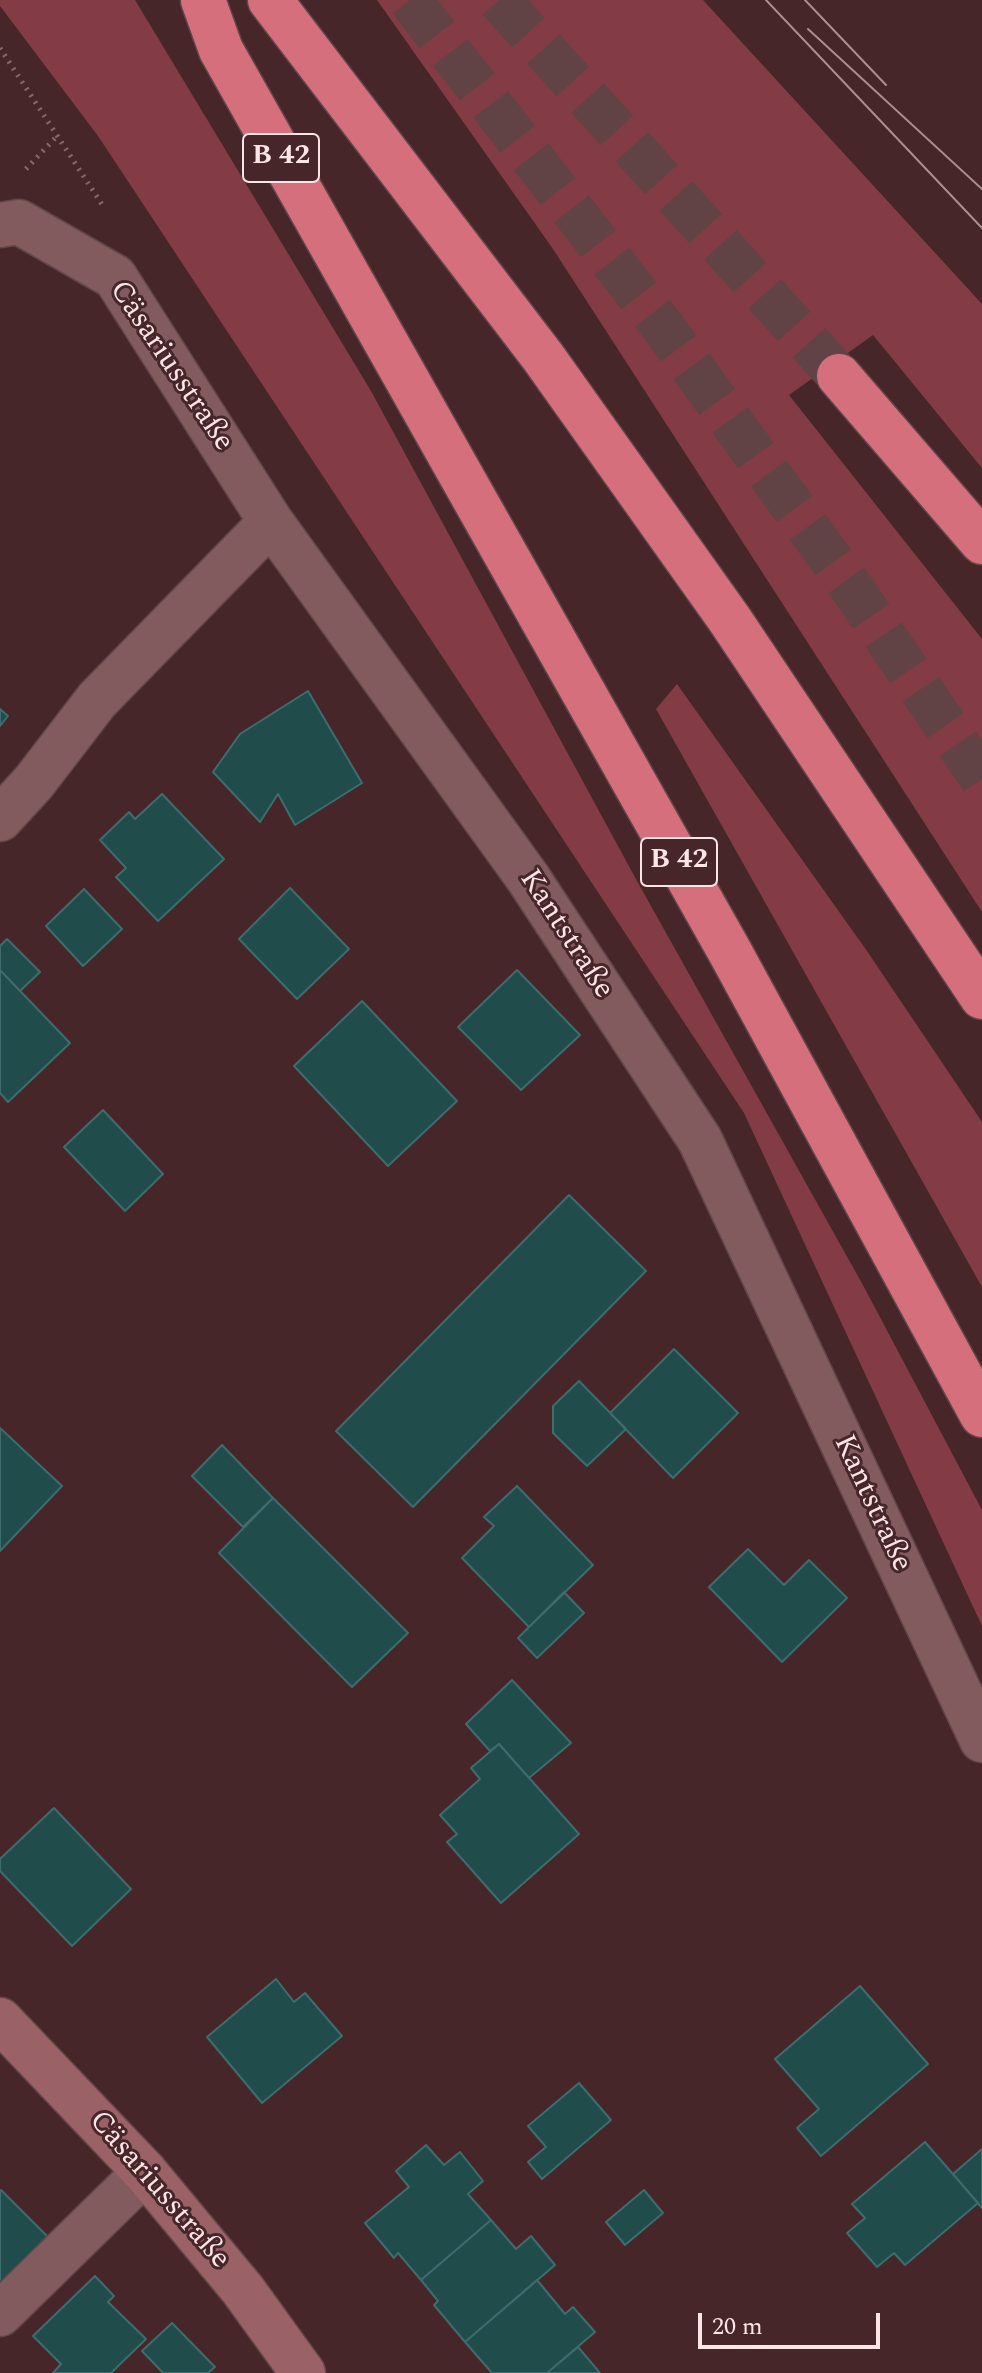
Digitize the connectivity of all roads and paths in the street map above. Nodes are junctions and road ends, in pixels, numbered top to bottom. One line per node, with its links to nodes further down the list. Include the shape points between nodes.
1 (203, 0): 11 (highway, B 42, via 221,50 730,952)
2 (270, 0): 10 (highway, B 42, via 543,357 730,620)
3 (0, 48): 5 (path, via 132,252)
4 (0, 225): 5 (street, Cäsariusstraße, via 19,222)
5 (115, 277): 7 (street, Cäsariusstraße)
6 (839, 376): 8 (highway)
7 (271, 522): 9 (street, via 97,700); 12 (street, Kantstraße, via 528,878 700,1140)
8 (982, 542)
9 (0, 819)
10 (982, 997)
11 (982, 1415)
12 (982, 1740)
13 (0, 2020): 14 (main road, Cäsariusstraße)
14 (145, 2172): 15 (street); 16 (main road, Cäsariusstraße, via 243,2290)
15 (0, 2314)
16 (303, 2373)

